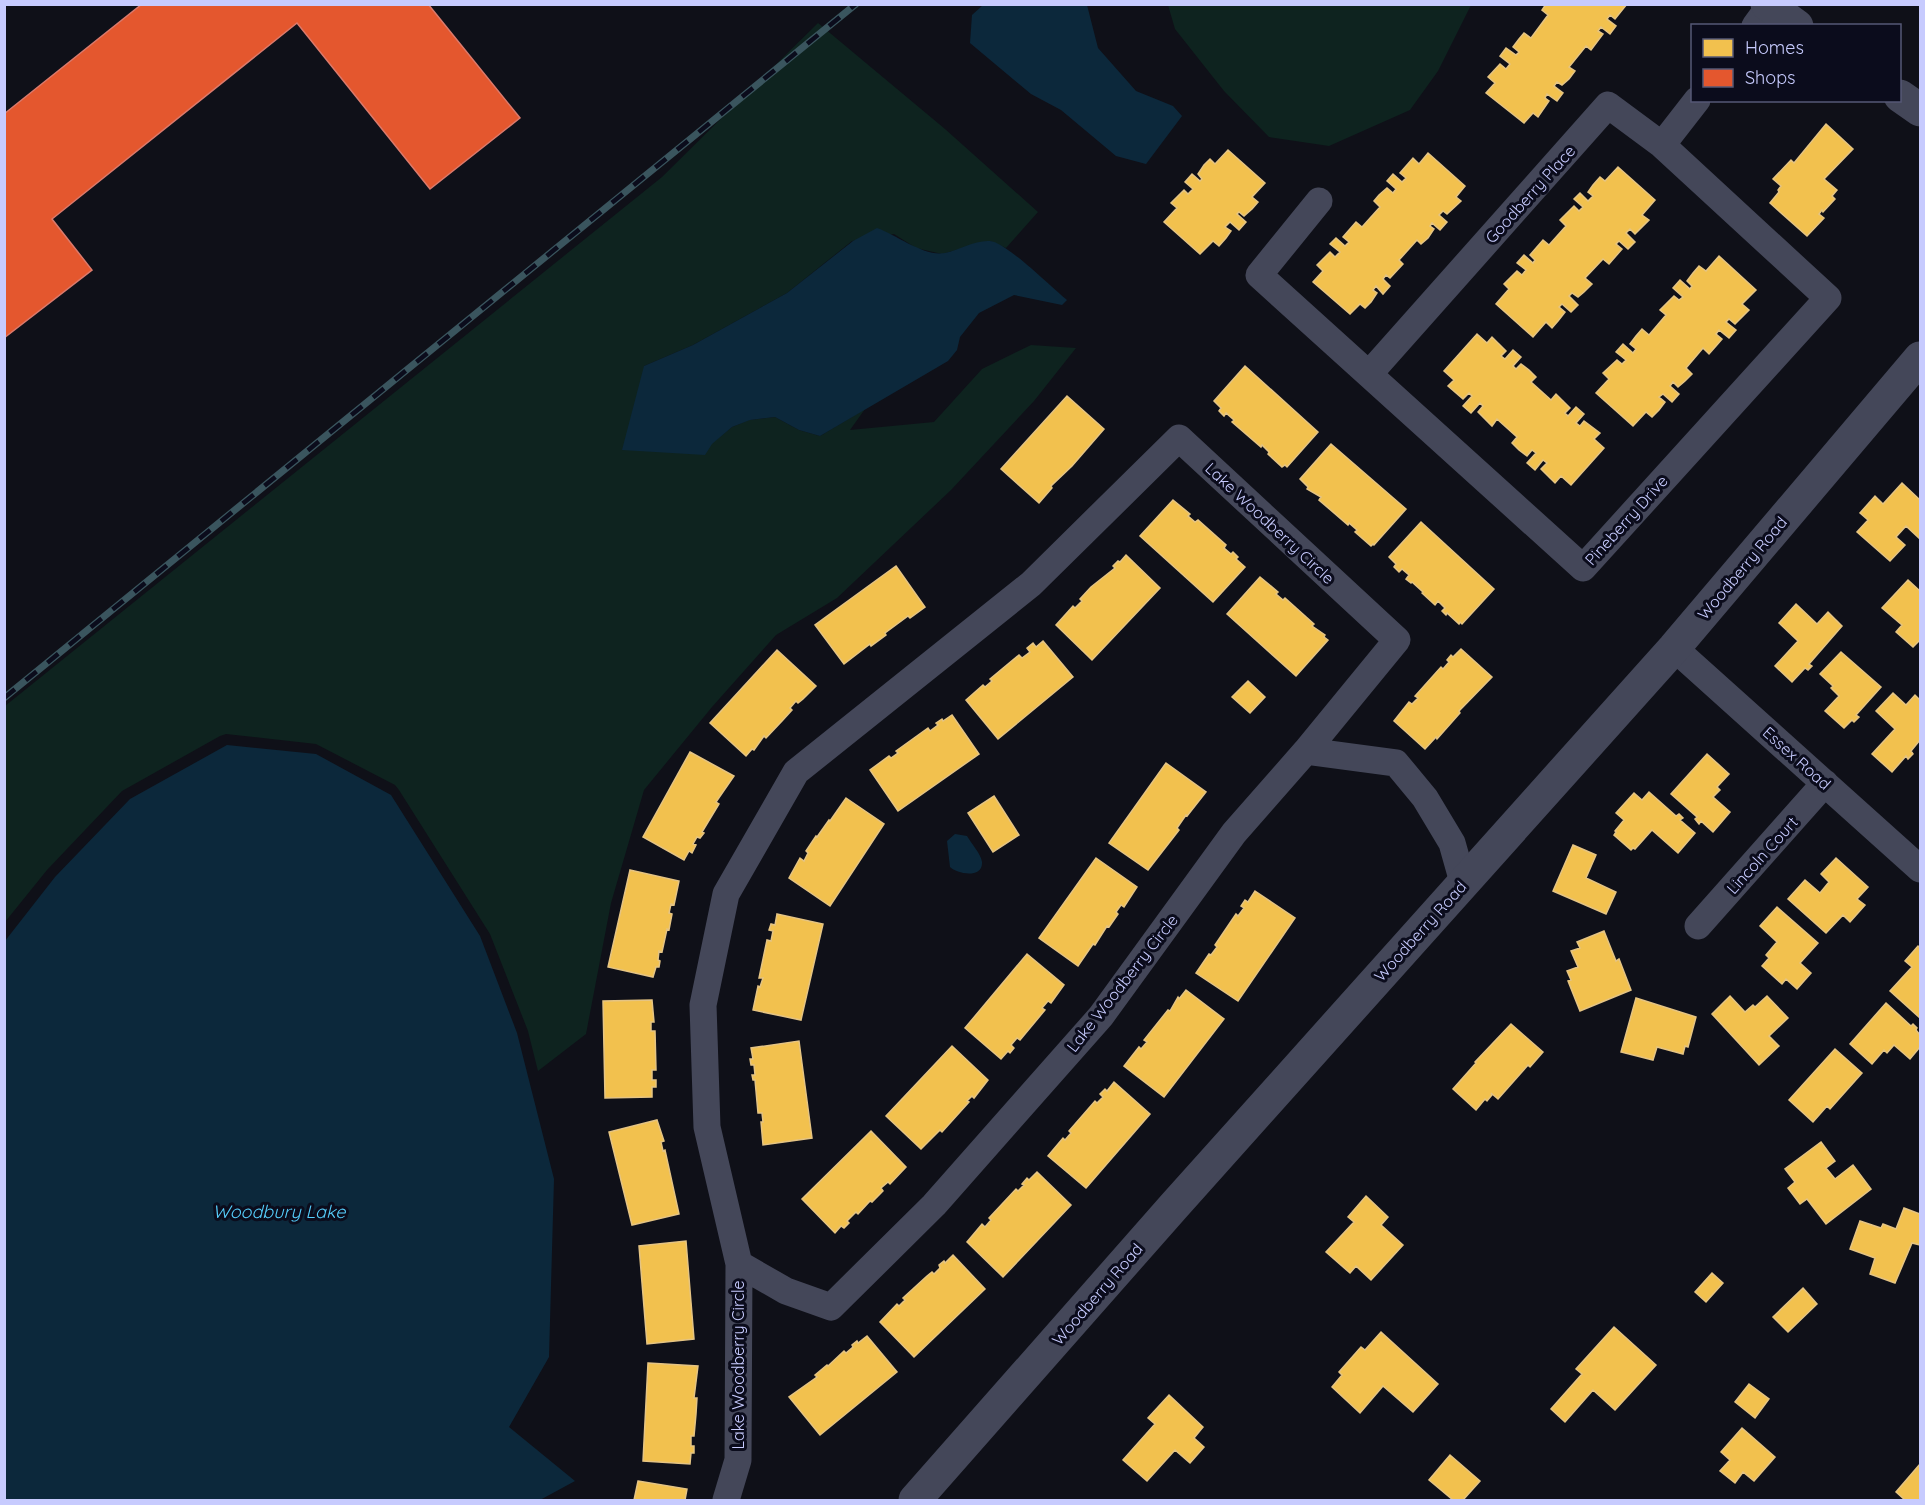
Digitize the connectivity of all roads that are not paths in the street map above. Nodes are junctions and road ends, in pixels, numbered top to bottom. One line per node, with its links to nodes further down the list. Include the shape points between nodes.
1 (1766, 10): 2 (street)
2 (1793, 24)
3 (1901, 97): 5 (street)
4 (1695, 102): 6 (street)
5 (1920, 110)
6 (1662, 145): 9 (street, Goodberry Place, via 1608,105); 9 (street, Pineberry Drive, via 1828,298 1583,568)
7 (1319, 201): 9 (street, Pineberry Drive, via 1259,274)
8 (1920, 358): 10 (street, Woodberry Road)
9 (1369, 375)
10 (1674, 648): 12 (street, Essex Road); 14 (street, Woodberry Road)
11 (1306, 751): 14 (street, via 1396,763 1425,798 1452,843); 16 (street, Lake Woodberry Circle, via 1234,833 1101,1016 934,1205 831,1307 786,1291); 16 (street, Lake Woodberry Circle, via 1397,640 1179,438 1032,584 796,772 726,894 703,1005 707,1127)
12 (1825, 783): 13 (street, Essex Road); 15 (street, Lincoln Court)
13 (1920, 869)
14 (1463, 882): 18 (street, Woodberry Road)
15 (1698, 926)
16 (739, 1264): 17 (street, Lake Woodberry Circle, via 738,1460)
17 (726, 1500)
18 (915, 1500)

